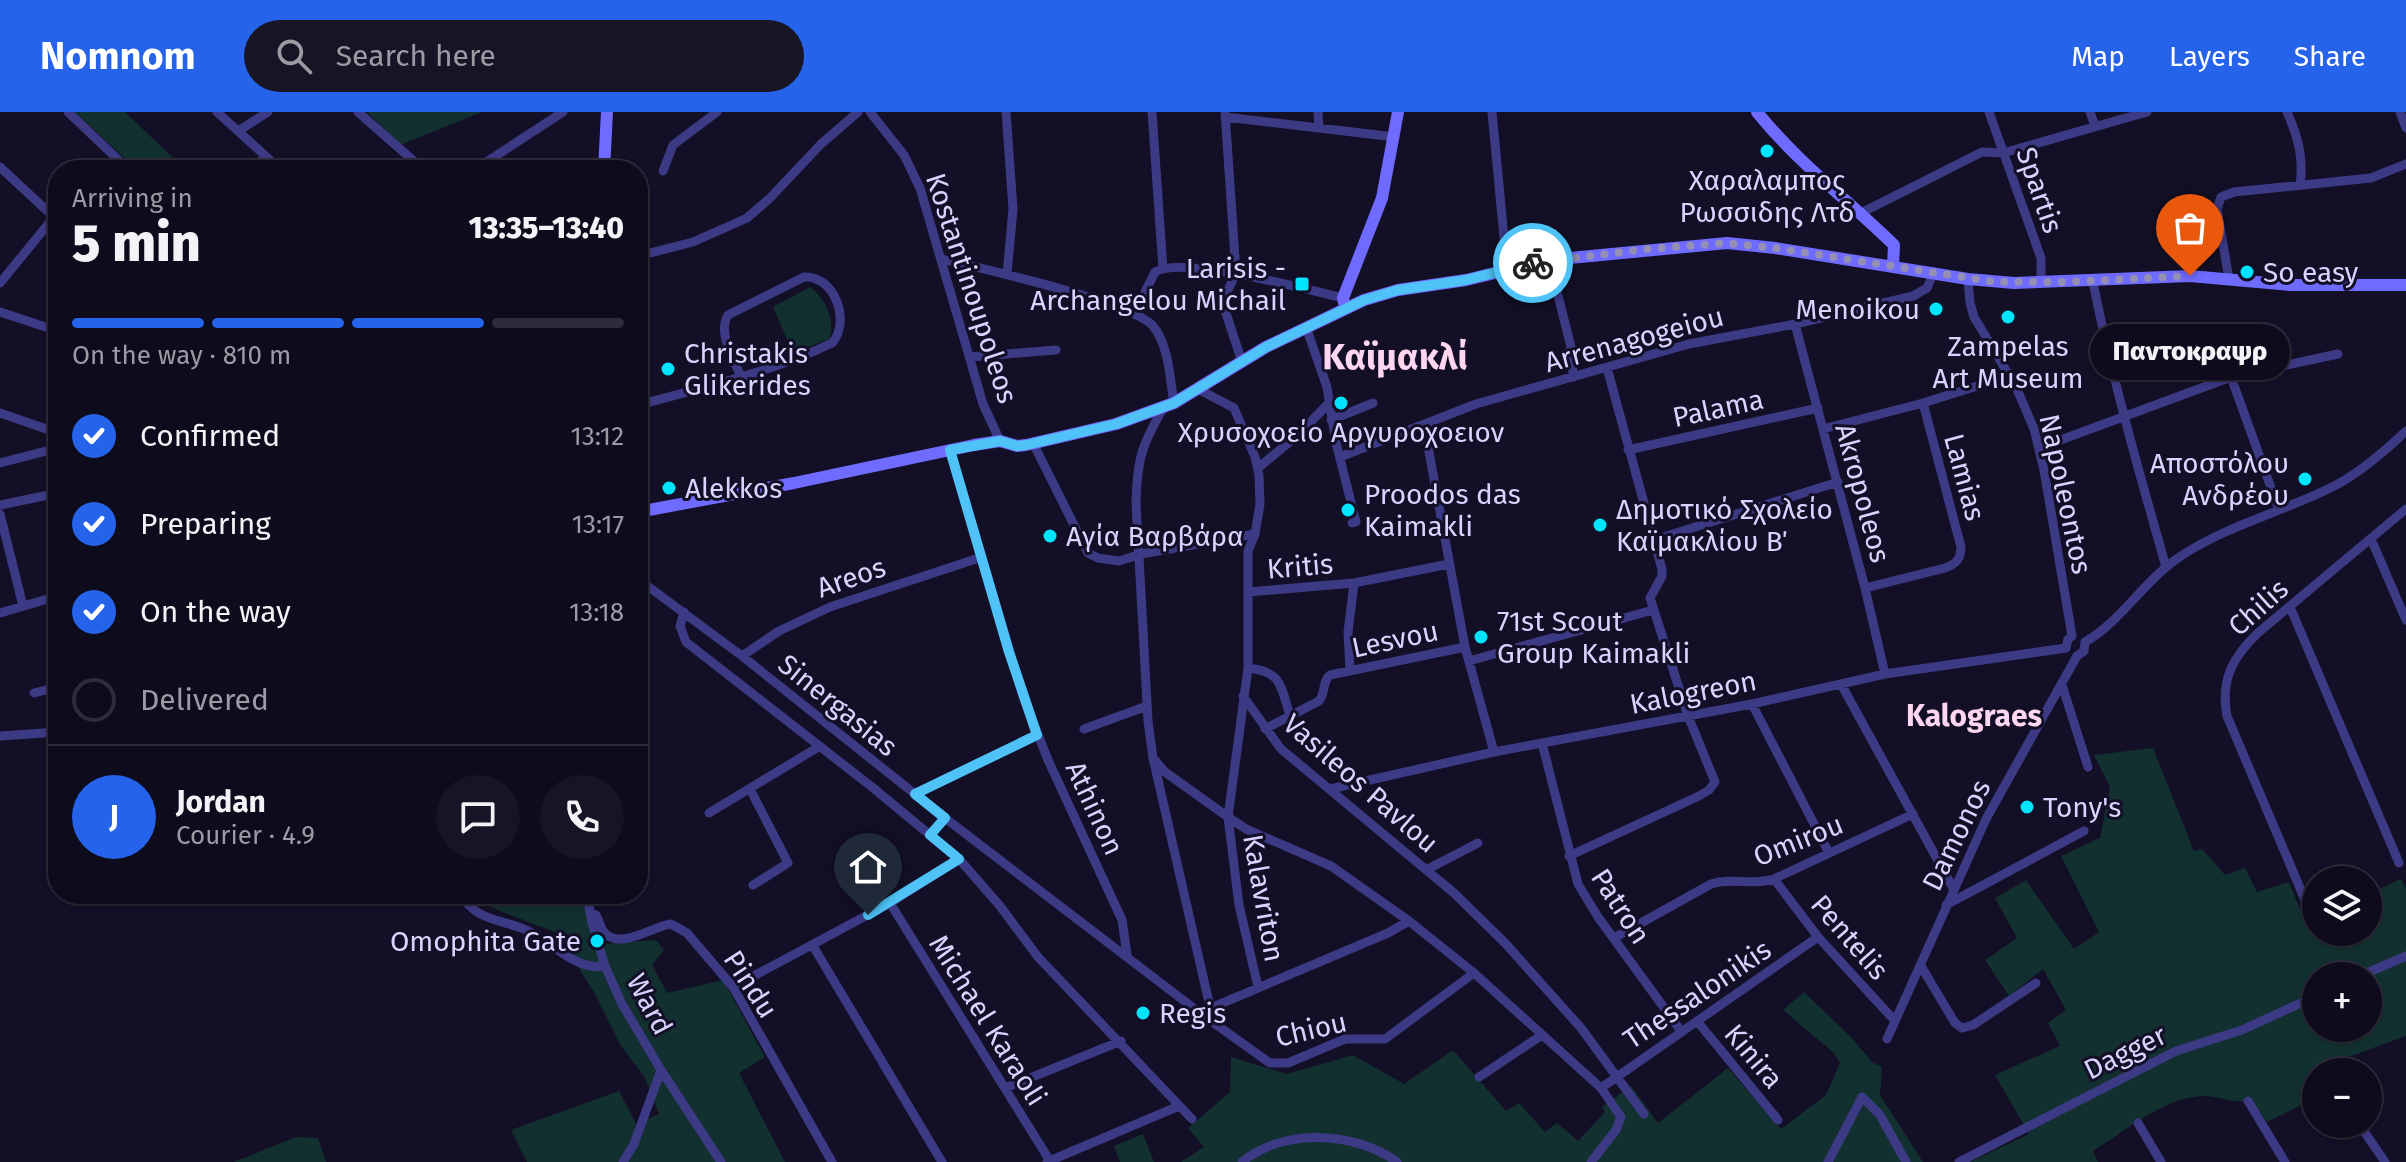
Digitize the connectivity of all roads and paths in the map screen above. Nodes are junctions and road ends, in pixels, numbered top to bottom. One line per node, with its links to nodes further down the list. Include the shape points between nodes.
1 (68, 112): 29 (street)
2 (217, 112): 25 (street)
3 (268, 112): 25 (street)
4 (358, 112): 32 (street)
5 (563, 112): 33 (street)
6 (607, 112): 34 (street)
7 (717, 112): 37 (street, via 673,145)
8 (858, 112): 42 (street, via 747,218 693,242)
9 (870, 112): 43 (street, Kostantinoupoleos, via 916,177)
10 (1006, 112): 50 (street, via 1013,209)
11 (1152, 112): 46 (street)
12 (1318, 112): 23 (street)
13 (1398, 112): 26 (street)
14 (1492, 112): 47 (street)
15 (1757, 112): 40 (street, via 1790,151)
16 (1989, 112): 27 (street, Spartis)
17 (2090, 112): 22 (street)
18 (2147, 112): 22 (street)
19 (2287, 112): 38 (street, via 2301,151)
20 (2400, 112): 24 (street)
21 (1225, 115): 23 (street); 49 (street)
22 (2095, 126): 27 (street)
23 (1319, 128): 26 (street)
24 (2406, 128)
25 (238, 131): 28 (street)
26 (1395, 137): 57 (street, via 1382,198)
27 (2003, 153): 40 (street, via 1982,152); 55 (street, Spartis, via 2041,258)
28 (265, 156): 30 (street); 31 (street)
29 (118, 160)
30 (262, 160)
31 (270, 160)
32 (413, 160)
33 (489, 160)
34 (605, 160)
35 (2406, 164): 38 (street, via 2371,178)
36 (0, 167): 39 (street)
37 (663, 171)
38 (2300, 185): 52 (street, via 2221,197 2217,209)
39 (48, 212)
40 (1861, 213): 45 (street, via 1894,245)
41 (48, 228): 54 (street)
42 (648, 253)
43 (942, 259): 50 (street); 65 (street, Kostantinoupoleos)
44 (1549, 260): 45 (street, via 1727,243); 47 (street); 70 (street)
45 (1893, 267): 48 (street)
46 (1163, 269): 49 (street); 59 (street, via 1155,272)
47 (1507, 269): 57 (street)
48 (1934, 272): 51 (street); 60 (street, Arrenagogeiou, via 1930,284 1917,294)
49 (1236, 273): 57 (street); 66 (street, via 1224,307)
50 (1007, 274): 59 (street)
51 (1968, 279): 55 (street); 68 (street, Napoleontos, via 1972,314)
52 (2229, 279): 53 (street); 56 (street)
53 (2093, 282): 55 (street); 80 (street)
54 (0, 283)
55 (2041, 283)
56 (2406, 285)
57 (1344, 302): 61 (street)
58 (0, 312): 62 (street)
59 (1134, 314): 77 (street, via 1148,321 1164,349)
60 (1795, 324): 67 (street, Arrenagogeiou, via 1689,344); 78 (street, Akropoleos)
61 (1306, 327): 66 (street); 76 (street)
62 (48, 328)
63 (1056, 350): 65 (street)
64 (2338, 354): 71 (street)
65 (970, 357): 86 (street, Kostantinoupoleos)
66 (1242, 362): 72 (street)
67 (1607, 368): 70 (street, Arrenagogeiou); 90 (street)
68 (2009, 376): 75 (street); 88 (street, Napoleontos)
69 (741, 377): 69 (street, via 724,332 728,315 804,277 825,282 840,316 835,339); 73 (street)
70 (1574, 377): 82 (street, Arrenagogeiou, via 1476,404)
71 (2231, 377): 80 (street); 100 (street)
72 (1198, 389): 77 (street); 94 (street, via 1234,408)
73 (648, 402)
74 (1373, 403): 81 (street)
75 (1923, 403): 83 (street); 112 (street, Lamias, via 1961,555 1945,568)
76 (1328, 404): 81 (street); 94 (street)
77 (1169, 405): 87 (street, via 1082,434); 106 (street, via 1141,451 1137,471)
78 (1818, 408): 83 (street, Akropoleos); 90 (street, Palama)
79 (0, 413): 84 (street)
80 (2123, 417): 88 (street); 109 (street)
81 (1331, 420): 92 (street)
82 (1424, 425): 92 (street, Arrenagogeiou); 108 (street)
83 (1823, 429): 95 (street, Akropoleos)
84 (48, 430)
85 (2406, 431): 100 (street, via 2351,476)
86 (1000, 441): 87 (street); 89 (street)
87 (1033, 443): 106 (street, via 1088,553 1119,561)
88 (2039, 448): 121 (street, Napoleontos)
89 (950, 450): 99 (street); 107 (street, Athinon)
90 (1628, 450): 105 (street)
91 (48, 451): 93 (street)
92 (1340, 457): 102 (street, via 1353,503)
93 (0, 463)
94 (1258, 468): 103 (street)
95 (1838, 482): 105 (street); 112 (street, Akropoleos)
96 (48, 495): 97 (street)
97 (0, 505)
98 (2406, 509): 104 (street, Chilis)
99 (648, 510)
100 (2279, 510): 109 (street, via 2210,539)
101 (0, 514): 115 (street)
102 (1352, 523)
103 (1255, 534): 106 (street); 113 (street, via 1248,551)
104 (2371, 539): 116 (street, Chilis); 120 (street)
105 (1654, 540): 117 (street, via 1662,576 1651,593)
106 (1141, 554): 139 (street)
107 (982, 557): 125 (street, Areos, via 830,607); 145 (street, Athinon)
108 (1449, 564): 110 (street, Kritis); 123 (street)
109 (2166, 567): 122 (street, via 2102,632)
110 (1354, 583): 113 (street, Kritis); 129 (street)
111 (648, 586): 118 (street, Sinergasias)
112 (1865, 588): 130 (street, Akropoleos)
113 (1248, 592): 128 (street)
114 (48, 599): 115 (street)
115 (23, 606): 119 (street)
116 (2290, 607): 165 (street); 170 (street, Chilis, via 2239,653 2227,675 2224,699)
117 (1653, 610): 127 (street); 141 (street)
118 (684, 612): 125 (street, Sinergasias); 137 (street, via 680,626 686,642)
119 (0, 613)
120 (2406, 620)
121 (2072, 636): 122 (street); 124 (street)
122 (2085, 642): 126 (street)
123 (1465, 647): 127 (street); 129 (street, Lesvou)
124 (2066, 648): 126 (street); 130 (street, Kalogreon)
125 (742, 656): 131 (street, Sinergasias)
126 (2077, 656): 133 (street, Damonos)
127 (1469, 661): 149 (street)
128 (1248, 668): 136 (street); 140 (street, via 1265,669 1276,677)
129 (1350, 671): 140 (street, Lesvou, via 1326,677 1319,701)
130 (1885, 674): 132 (street, Kalogreon)
131 (769, 678): 137 (street); 154 (street, Sinergasias)
132 (1841, 684): 138 (street, Kalogreon); 156 (street)
133 (2062, 685): 151 (street); 169 (street, Damonos)
134 (48, 690): 135 (street)
135 (34, 693)
136 (1243, 696): 143 (street, Vasileos Pavlou); 157 (street, Kalavriton)
137 (760, 699): 148 (street)
138 (1752, 704): 141 (street, Kalogreon); 162 (street)
139 (1147, 706): 142 (street); 150 (street)
140 (1290, 716): 143 (street, Lesvou)
141 (1688, 716): 147 (street, Kalogreon); 163 (street, via 1715,778 1713,787)
142 (1084, 729)
143 (1265, 729): 153 (street, Vasileos Pavlou)
144 (48, 733): 146 (street)
145 (1037, 735): 154 (street); 180 (street, Athinon, via 1122,920)
146 (0, 736)
147 (1542, 743): 149 (street, Kalogreon); 163 (street, Patron)
148 (820, 746): 152 (street); 160 (street)
149 (1494, 752): 153 (street, Kalogreon)
150 (1153, 758): 157 (street); 190 (street)
151 (2088, 767)
152 (750, 789): 155 (street); 168 (street, via 788,863)
153 (1330, 789): 166 (street, Vasileos Pavlou)
154 (915, 794): 158 (street, Sinergasias)
155 (709, 813)
156 (1913, 814): 162 (street, Omirou); 169 (street)
157 (1228, 817): 176 (street, via 1331,866); 188 (street, Kalavriton, via 1239,905)
158 (945, 818): 160 (street); 180 (street, Sinergasias)
159 (2084, 831): 174 (street)
160 (930, 835): 164 (street)
161 (1478, 843): 166 (street)
162 (1829, 853): 167 (street, Omirou)
163 (1569, 856): 178 (street, Patron, via 1582,893)
164 (959, 859): 171 (street); 197 (street, via 1038,957)
165 (2399, 863)
166 (1426, 870): 199 (street, Vasileos Pavlou, via 1506,944)
167 (1774, 879): 177 (street, Pentelis); 178 (street, Omirou, via 1711,884)
168 (753, 885)
169 (1953, 888): 174 (street, Damonos)
170 (2302, 893)
171 (890, 903): 179 (street); 201 (street, Michael Karaoli)
172 (469, 904): 182 (street, Ward, via 490,920 526,930 574,960)
173 (589, 904): 175 (street)
174 (1946, 905): 183 (street, Damonos)
175 (590, 913): 182 (street); 187 (street, Pindu, via 606,934 619,939 662,925 679,927)
176 (1409, 921): 185 (street); 188 (street)
177 (1818, 937): 192 (street, Thessalonikis); 193 (street, Pentelis)
178 (1614, 938): 194 (street, Patron)
179 (813, 946): 187 (street); 213 (street)
180 (1127, 955): 191 (street, Sinergasias)
181 (2406, 956): 184 (street)
182 (605, 966): 198 (street, Ward)
183 (1921, 966): 186 (street, via 1958,1027 1969,1027); 193 (street, Damonos)
184 (2382, 966)
185 (1474, 973): 191 (street, Chiou, via 1385,1039 1338,1041 1283,1064 1267,1061); 195 (street)
186 (2036, 983)
187 (733, 987): 212 (street, Pindu)
188 (1258, 987): 190 (street)
189 (2302, 1002): 220 (street, Dagger, via 2242,1030 2176,1051)
190 (1210, 1007): 191 (street)
191 (1200, 1013)
192 (1697, 1021): 194 (street, Thessalonikis); 207 (street, Kinira)
193 (1895, 1021): 196 (street, Damonos)
194 (1681, 1031): 199 (street, Thessalonikis)
195 (1542, 1035): 200 (street); 202 (street)
196 (1887, 1039)
197 (1121, 1041): 201 (street); 204 (street)
198 (661, 1070): 210 (street); 211 (street, Ward)
199 (1617, 1075): 202 (street, Thessalonikis); 205 (street, Vasileos Pavlou)
200 (1479, 1077)
201 (1005, 1088): 214 (street, Michael Karaoli)
202 (1601, 1088): 217 (street, via 1621,1117)
203 (2248, 1101): 222 (street)
204 (1179, 1106): 206 (street); 214 (street)
205 (1644, 1114)
206 (1192, 1119)
207 (1778, 1120)
208 (2138, 1123): 221 (street)
209 (2369, 1138): 223 (street)
210 (623, 1162)
211 (721, 1162)
212 (832, 1162)
213 (942, 1162)
214 (1048, 1162)
215 (1242, 1162): 216 (street, via 1254,1152 1286,1142 1336,1138)
216 (1397, 1162)
217 (1591, 1162)
218 (1828, 1162): 219 (street, via 1862,1097 1880,1115)
219 (1906, 1162)
220 (1959, 1162)
221 (2161, 1162)
222 (2285, 1162)
223 (2385, 1162)

